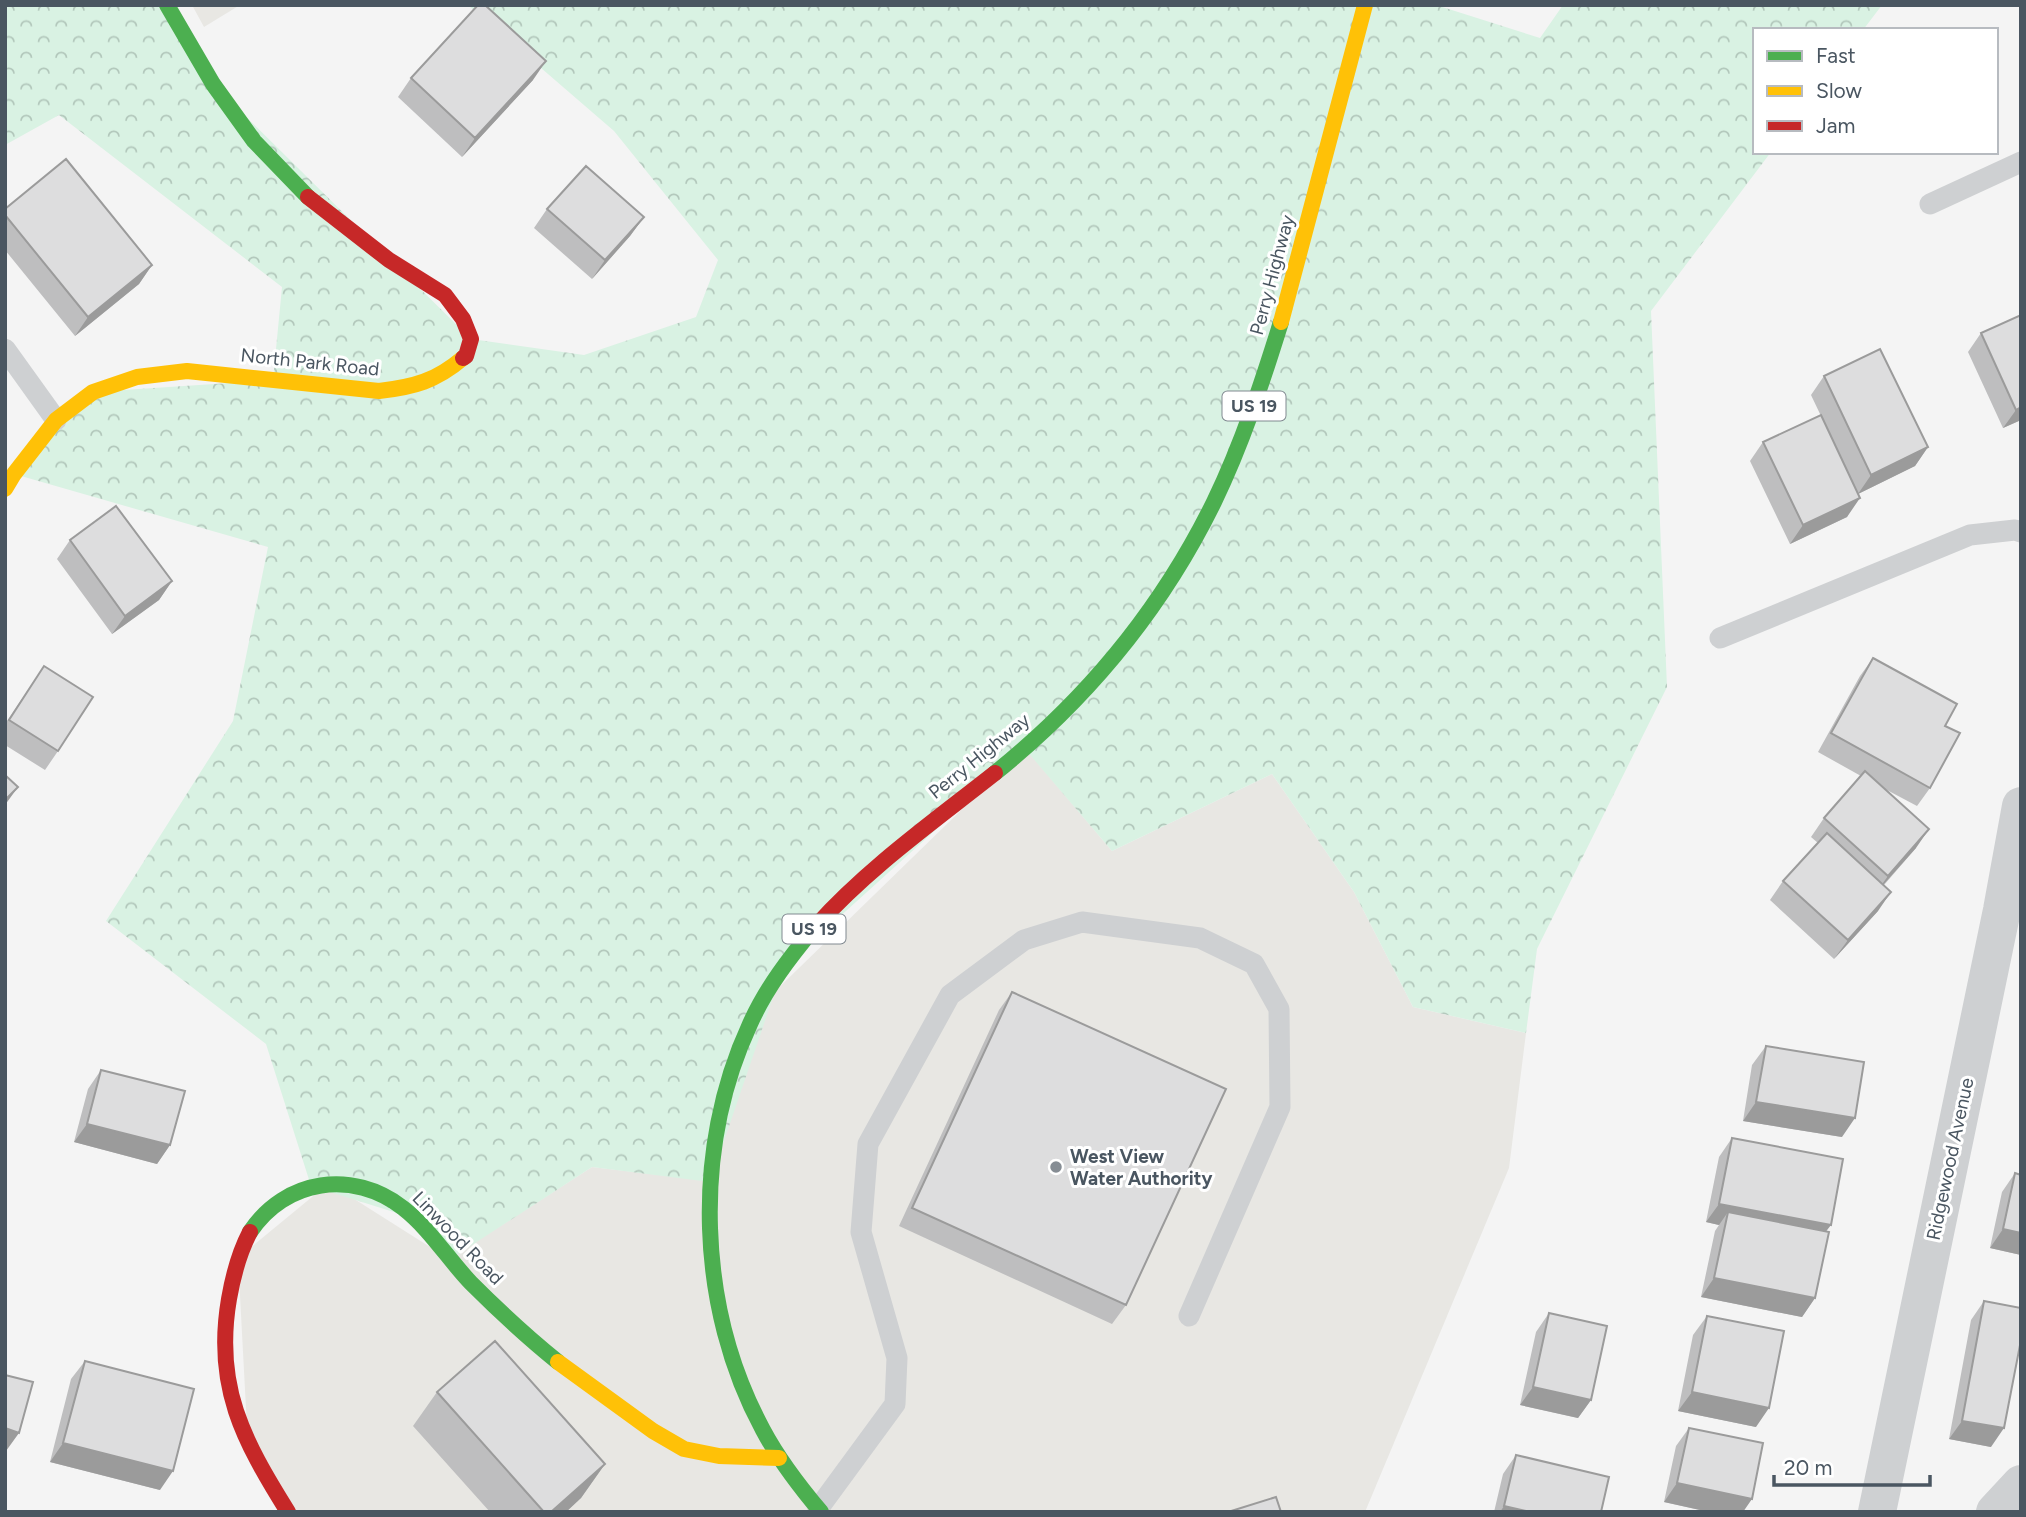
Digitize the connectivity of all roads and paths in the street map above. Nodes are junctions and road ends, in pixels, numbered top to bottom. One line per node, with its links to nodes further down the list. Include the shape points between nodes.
1 (167, 5): 6 (street, North Park Road, via 213,84 254,141 313,201 389,260 444,295 463,319 471,339 466,356 447,372 409,388 379,391 187,371 137,377 93,392)
2 (1365, 5): 13 (street, Perry Highway / US 19, via 1268,368 1222,489 1196,538 1132,633 1062,715 888,856 813,930 759,1007 740,1050 715,1137 710,1232 724,1329 757,1419)
3 (2021, 162): 4 (lane)
4 (1930, 204)
5 (5, 349): 6 (lane)
6 (56, 420): 7 (street, North Park Road)
7 (5, 489)
8 (2021, 532): 9 (lane, via 1970,535)
9 (1720, 638)
10 (2021, 807): 11 (street, Ridgewood Avenue)
11 (2011, 909): 17 (street, Ridgewood Avenue)
12 (1189, 1317): 15 (lane, via 1280,1107 1279,1009 1254,964 1200,938 1083,922 1024,940 950,995 868,1144 861,1232 897,1358 895,1404)
13 (779, 1458): 15 (street, Perry Highway / US 19); 16 (street, Linwood Road, via 700,1454 672,1443 522,1332 399,1204 363,1187 329,1183 303,1189 279,1202 250,1232 238,1258 225,1328 228,1388 236,1417)
14 (2021, 1484): 18 (street)
15 (819, 1510)
16 (288, 1512)
17 (1877, 1512)
18 (1995, 1512)

